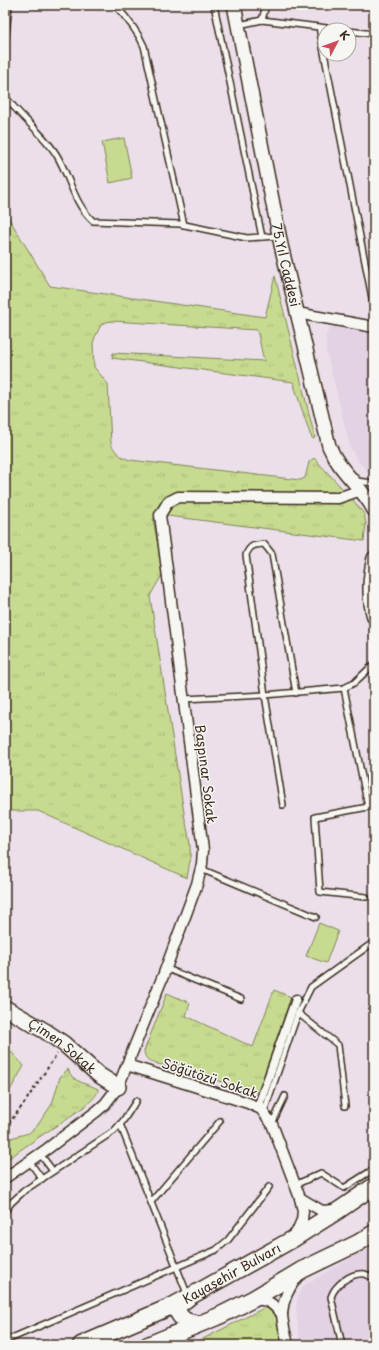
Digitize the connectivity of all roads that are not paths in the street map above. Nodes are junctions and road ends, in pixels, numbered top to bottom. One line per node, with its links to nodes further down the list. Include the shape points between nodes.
1 (8, 5): 11 (lane)
2 (115, 5): 14 (lane, via 138,32 144,46)
3 (214, 5): 16 (lane)
4 (234, 5): 7 (street, 75.Yıl Caddesi)
5 (266, 5): 6 (lane)
6 (262, 20): 7 (lane); 8 (lane)
7 (238, 25): 15 (street, 75.Yıl Caddesi)
8 (317, 27)
9 (357, 32): 10 (lane)
10 (374, 34)
11 (5, 44)
12 (326, 62): 17 (lane)
13 (5, 96): 14 (lane, via 47,141 81,207 93,221)
14 (184, 225): 16 (lane, via 247,238)
15 (280, 236): 16 (lane); 18 (street, 75.Yıl Caddesi)
16 (262, 237)
17 (373, 302)
18 (297, 313): 19 (street); 20 (street, 75.Yıl Caddesi, via 330,446 335,459)
19 (374, 327)
20 (351, 480): 21 (lane); 22 (street, 75.Yıl Caddesi)
21 (374, 483)
22 (361, 490): 23 (street, 75.Yıl Caddesi); 30 (street, Başpınar Sokak, via 338,498 178,497 168,502 160,515)
23 (374, 510)
24 (374, 558): 25 (street, via 370,591)
25 (374, 617)
26 (374, 664): 27 (lane, via 354,683)
27 (344, 688): 28 (lane); 32 (lane)
28 (296, 694): 29 (lane); 29 (lane, via 272,554 264,544 255,544 246,555)
29 (265, 696): 30 (lane); 31 (lane)
30 (183, 700): 33 (street, Başpınar Sokak, via 203,850)
31 (283, 805)
32 (371, 806): 34 (lane, via 315,817 320,892)
33 (201, 869): 35 (lane); 37 (street, Başpınar Sokak)
34 (366, 897)
35 (316, 917)
36 (374, 942): 41 (lane, via 311,987)
37 (166, 968): 38 (lane); 42 (street, Başpınar Sokak)
38 (241, 999)
39 (296, 999): 47 (street)
40 (5, 1008): 43 (main road, Çimen Sokak, via 64,1044)
41 (298, 1013): 46 (lane, via 338,1045); 47 (lane)
42 (127, 1066): 43 (street, Başpınar Sokak); 47 (street, Söğütözü Sokak, via 248,1102)
43 (118, 1088): 51 (street, Başpınar Sokak, via 97,1111)
44 (285, 1096): 50 (lane)
45 (136, 1102): 49 (lane)
46 (345, 1106)
47 (261, 1110): 50 (street, Söğütözü Sokak)
48 (220, 1121): 61 (lane)
49 (120, 1124): 54 (lane, via 114,1131); 61 (lane)
50 (272, 1124): 57 (street, Söğütözü Sokak)
51 (40, 1154): 52 (street, Başpınar Sokak); 54 (lane)
52 (29, 1161): 55 (street, Başpınar Sokak); 56 (lane)
53 (374, 1169): 57 (lane, via 344,1188 321,1173)
54 (53, 1171): 56 (lane)
55 (5, 1178)
56 (42, 1179): 63 (lane, via 25,1190)
57 (295, 1185): 60 (street, Söğütözü Sokak)
58 (374, 1186): 62 (main road, Kayaşehir Bulvarı)
59 (269, 1187): 66 (lane, via 228,1240 216,1250)
60 (300, 1198): 62 (street, via 322,1211); 65 (street, Söğütözü Sokak, via 302,1220)
61 (151, 1202): 66 (lane)
62 (339, 1210): 65 (main road, Kayaşehir Bulvarı)
63 (5, 1211)
64 (374, 1233): 67 (main road)
65 (293, 1239): 69 (main road, Kayaşehir Bulvarı)
66 (177, 1267): 69 (lane); 73 (lane)
67 (302, 1270): 70 (main road); 71 (street, via 291,1285)
68 (374, 1278): 77 (lane, via 364,1274 356,1275 333,1290 331,1297)
69 (189, 1297): 72 (main road, via 177,1310 186,1322); 74 (main road, Kayaşehir Bulvarı)
70 (253, 1299): 71 (street, via 266,1300); 72 (main road)
71 (282, 1314): 76 (street)
72 (198, 1324): 75 (main road)
73 (5, 1341)
74 (81, 1345)
75 (148, 1345)
76 (288, 1345)
77 (342, 1345)

